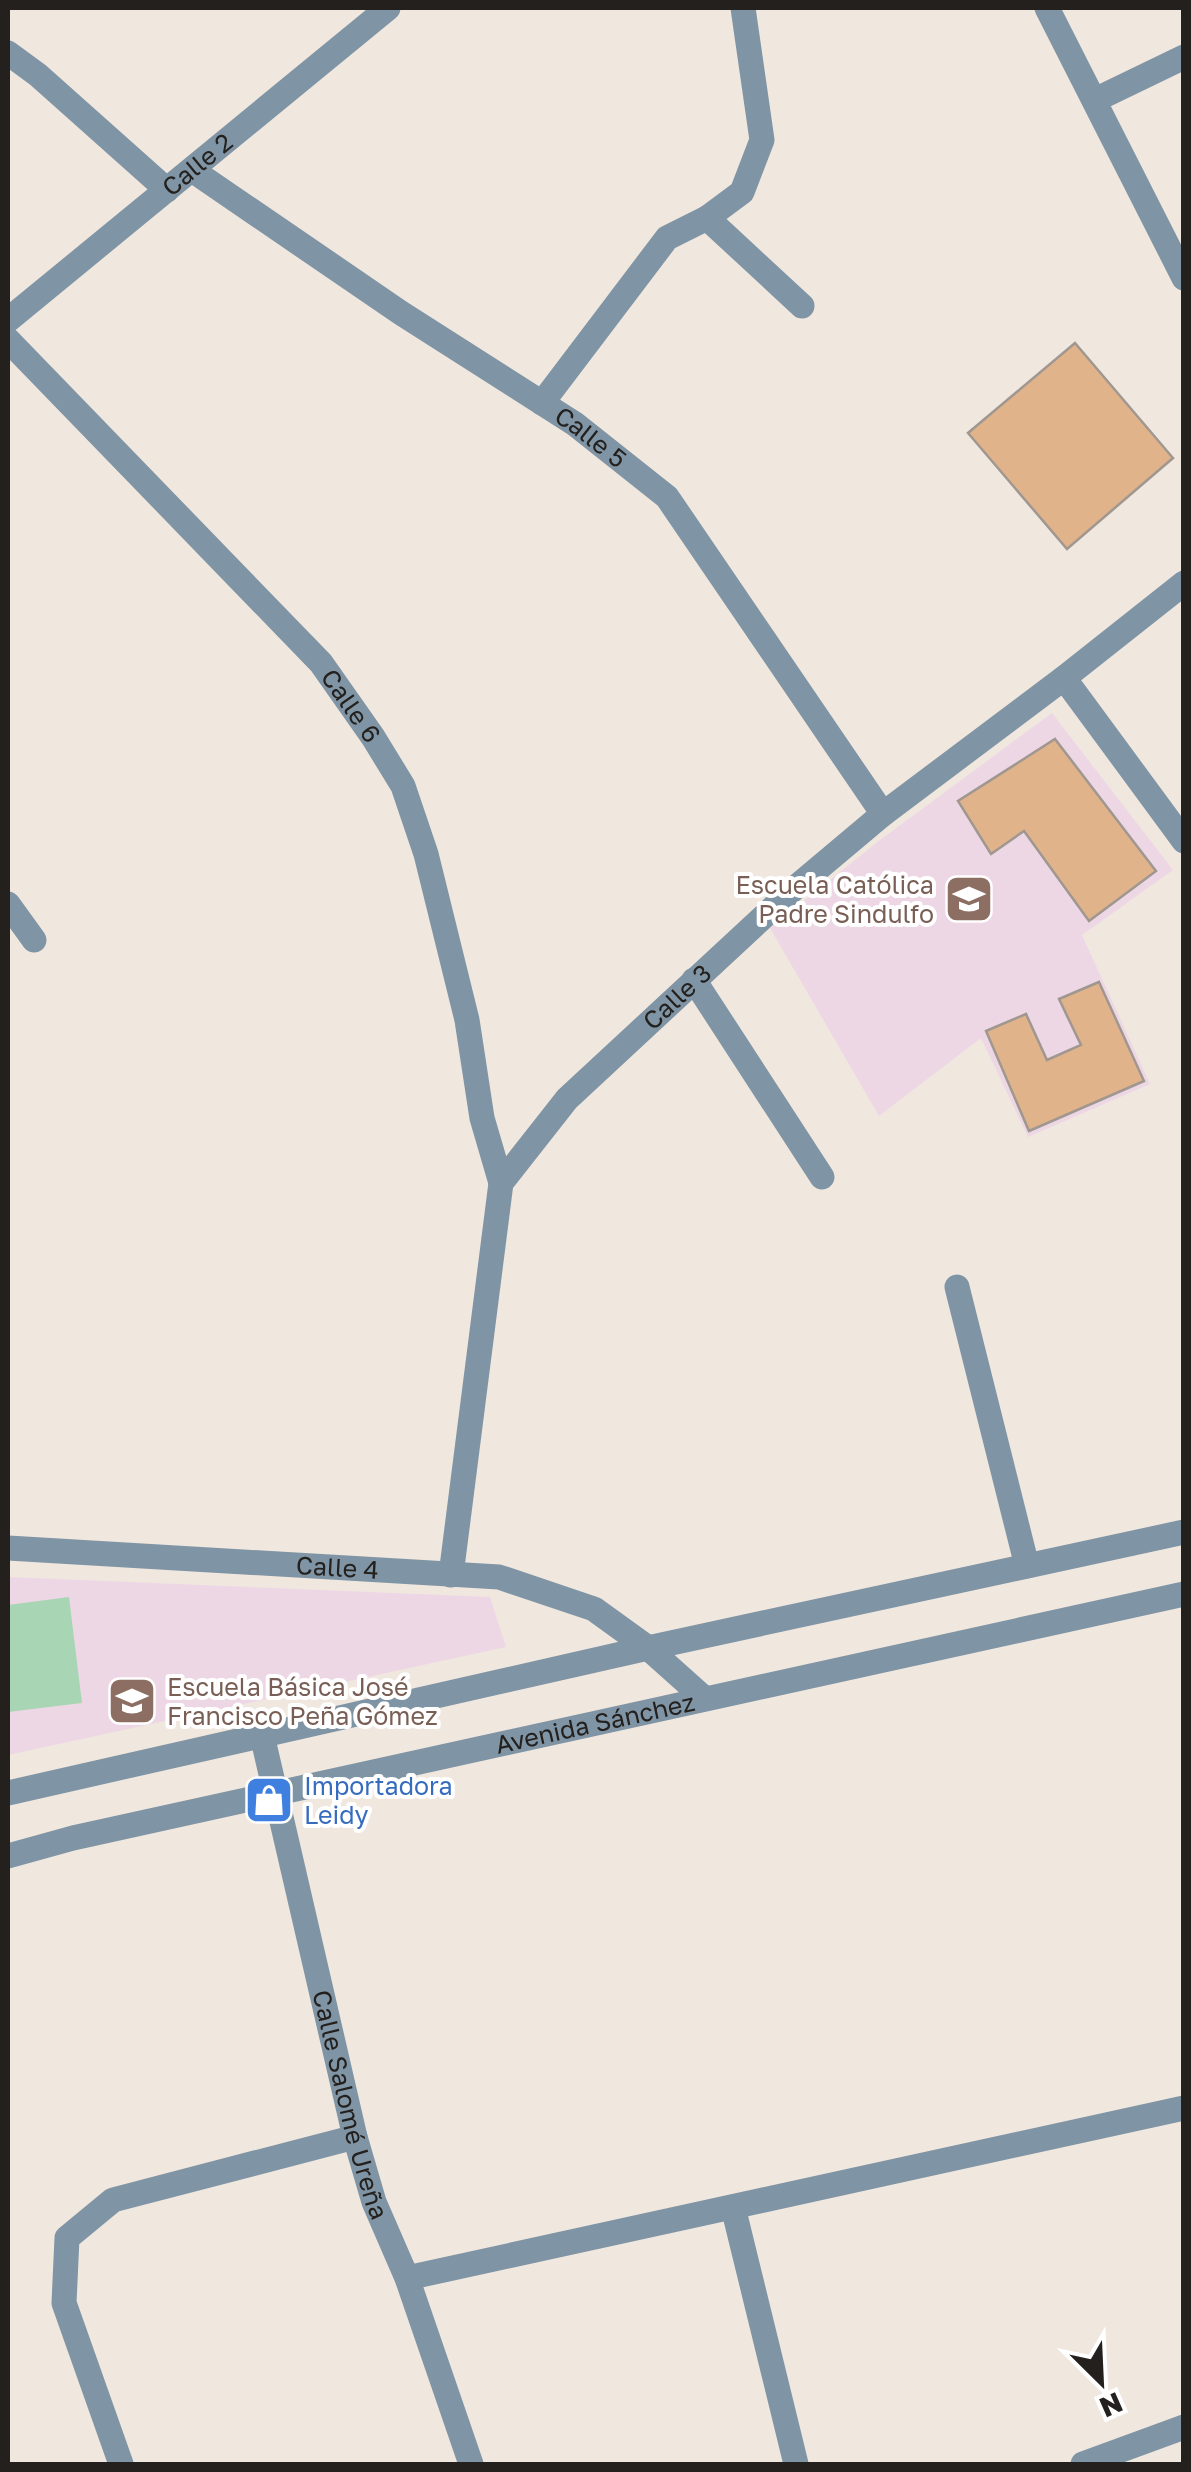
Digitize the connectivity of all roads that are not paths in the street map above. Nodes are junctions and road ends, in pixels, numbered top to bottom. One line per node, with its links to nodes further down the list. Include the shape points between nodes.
1 (388, 8): 7 (street, Calle 2)
2 (742, 8): 9 (street, via 762,140 742,192)
3 (1047, 8): 6 (street)
4 (8, 53): 8 (street)
5 (1184, 56): 6 (street)
6 (1095, 100): 10 (street)
7 (192, 170): 8 (street, Calle 2); 14 (street, Calle 5)
8 (166, 190): 13 (street, Calle 2)
9 (706, 218): 12 (street); 14 (street, via 667,238)
10 (1176, 244): 11 (street)
11 (1184, 278)
12 (802, 306)
13 (9, 322): 23 (street, Calle 6, via 321,663 403,786 467,1020)
14 (542, 404): 17 (street, Calle 5, via 666,497)
15 (1184, 583): 16 (street, Calle 3)
16 (1064, 678): 17 (street, Calle 3); 18 (street)
17 (883, 814): 21 (street, Calle 3)
18 (1184, 841)
19 (8, 904): 20 (street)
20 (34, 940)
21 (694, 980): 22 (street); 23 (street, Calle 3, via 567,1099)
22 (822, 1177)
23 (500, 1183): 28 (street)
24 (957, 1287): 27 (street)
25 (1184, 1532): 27 (street)
26 (8, 1548): 28 (street, Calle 4)
27 (1027, 1566): 30 (street)
28 (451, 1574): 30 (street, Calle 4, via 500,1577 594,1610)
29 (1184, 1594): 31 (street, Avenida Sánchez)
30 (648, 1648): 31 (street, Calle 4); 32 (street)
31 (704, 1698): 34 (street, Avenida Sánchez)
32 (262, 1734): 33 (street); 34 (street, Calle Salomé Ureña)
33 (8, 1793)
34 (276, 1795): 35 (street, Avenida Sánchez); 37 (street, Calle Salomé Ureña)
35 (8, 1856)
36 (1184, 2108): 38 (street)
37 (355, 2137): 39 (street, Calle Salomé Ureña); 41 (street, via 113,2200 67,2238 64,2303)
38 (734, 2207): 39 (street); 43 (street)
39 (407, 2278): 42 (street, Calle Salomé Ureña)
40 (1184, 2427): 44 (street)
41 (121, 2464)
42 (471, 2464)
43 (796, 2464)
44 (1083, 2464)

